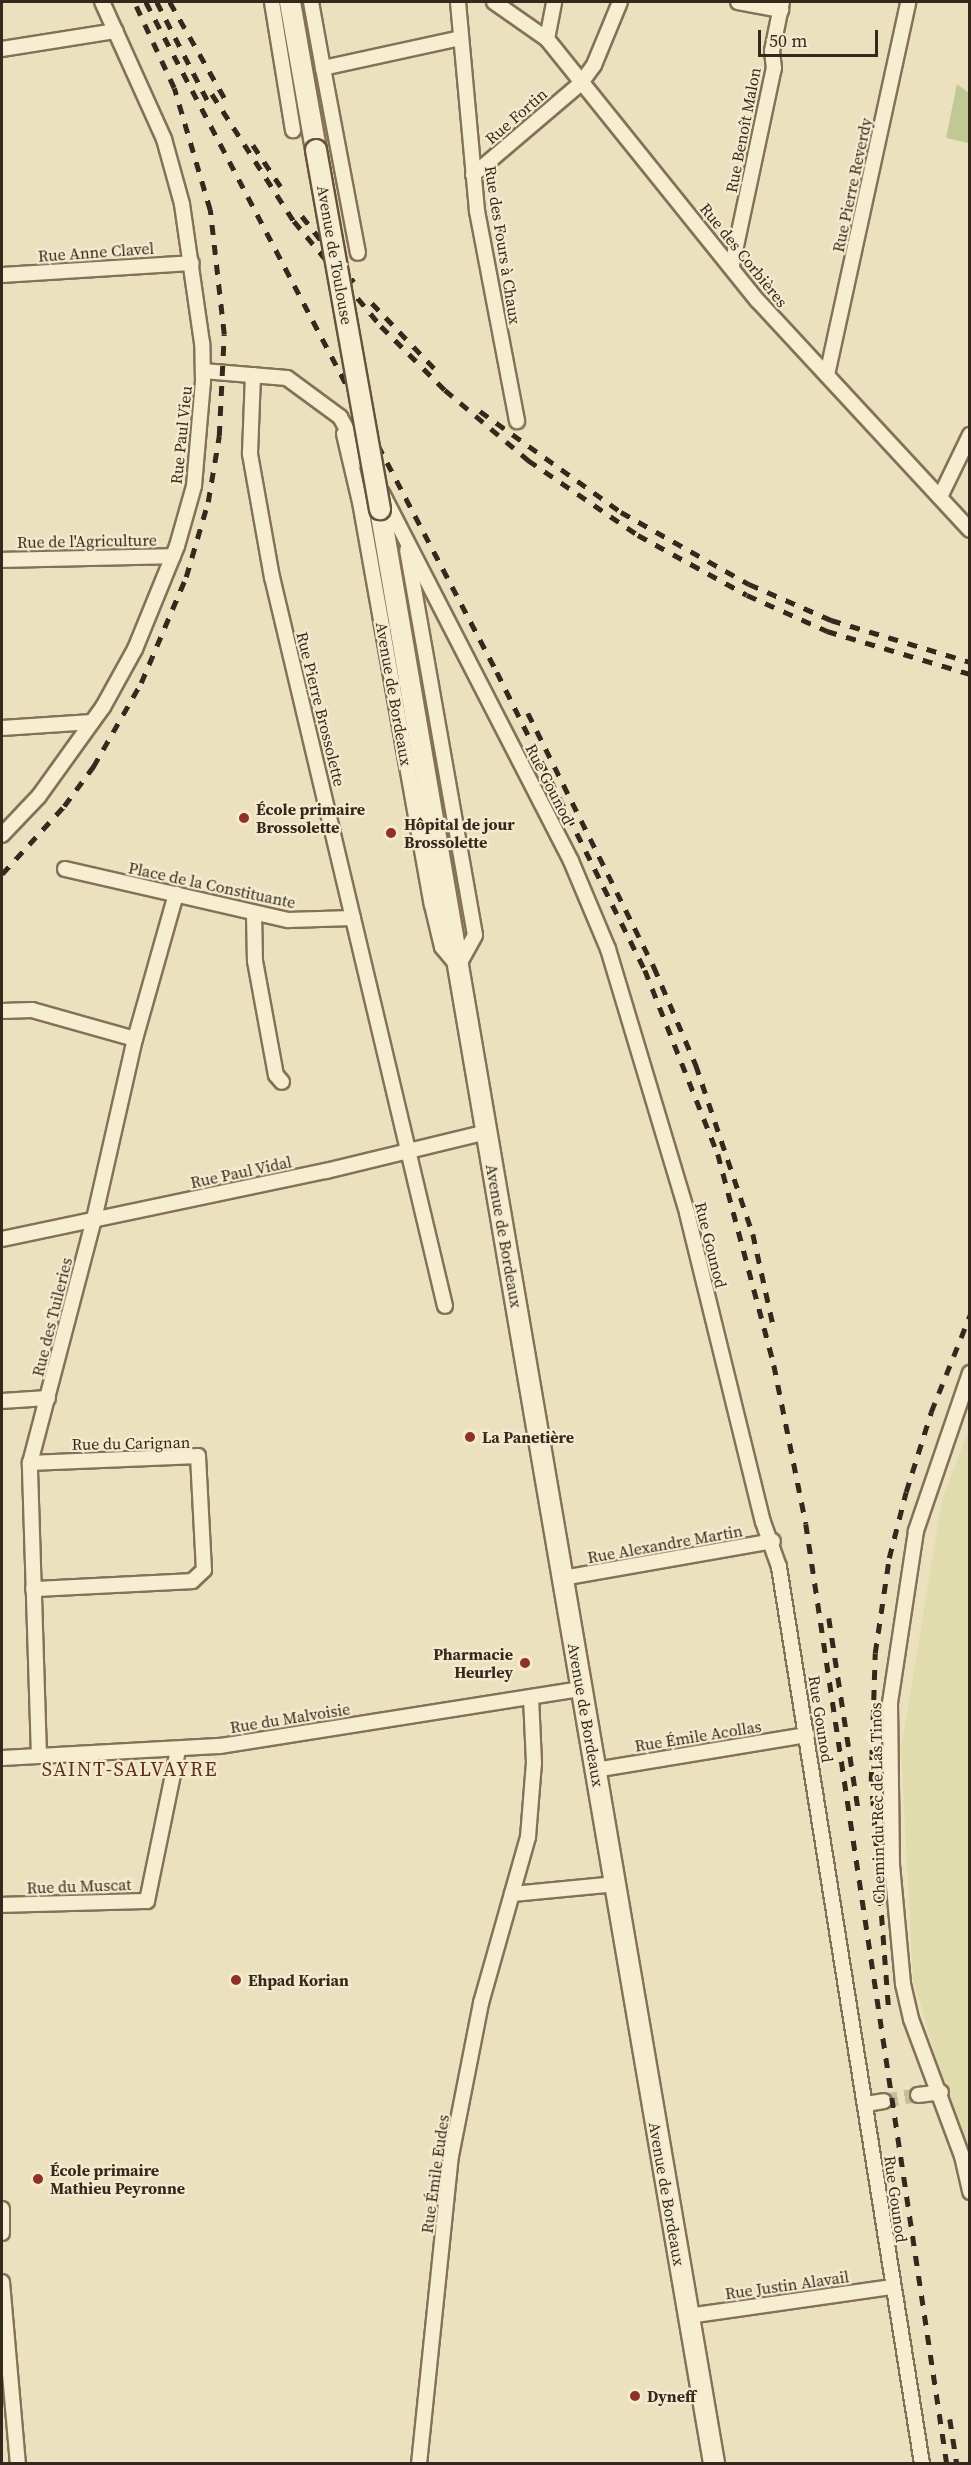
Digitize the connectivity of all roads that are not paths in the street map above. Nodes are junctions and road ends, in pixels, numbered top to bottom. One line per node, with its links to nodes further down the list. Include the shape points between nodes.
1 (102, 2): 12 (street, Rue Paul Vieu)
2 (272, 2): 18 (street)
3 (290, 2): 31 (main road, Avenue de Toulouse, bridge)
4 (311, 2): 16 (street, Avenue de Toulouse)
5 (458, 2): 13 (street, Rue des Fours à Chaux)
6 (494, 2): 14 (street, Rue des Corbières)
7 (554, 2): 14 (street)
8 (620, 2): 17 (street, Rue Fortin, via 594,65)
9 (738, 2): 11 (street)
10 (908, 2): 26 (street, Rue Pierre Reverdy)
11 (781, 6): 22 (street, Rue Benoît Malon, via 772,51 774,69)
12 (116, 31): 15 (street); 21 (street, Rue Paul Vieu, via 164,139 182,204)
13 (461, 38): 16 (street); 19 (street, Rue des Fours à Chaux)
14 (547, 39): 17 (street, Rue des Corbières)
15 (2, 49)
16 (323, 68): 20 (street, Avenue de Toulouse)
17 (581, 83): 19 (street, Rue Fortin); 22 (street, Rue des Corbières)
18 (293, 130)
19 (474, 175): 28 (street, Rue des Fours à Chaux)
20 (358, 253)
21 (192, 263): 23 (street, Rue Anne Clavel); 24 (street, Rue Paul Vieu)
22 (732, 265): 26 (street, Rue des Corbières, via 758,301)
23 (2, 275)
24 (203, 371): 25 (street, Rue Gounod); 34 (street, Rue Paul Vieu, via 194,486)
25 (253, 375): 27 (street, Rue Gounod, via 287,378); 42 (street, Rue Pierre Brossolette, via 250,454 272,577)
26 (827, 375): 30 (street, Rue des Corbières)
27 (340, 417): 33 (street, Rue Gounod); 43 (street, Avenue de Bordeaux, via 360,502 432,905 442,947)
28 (517, 421)
29 (969, 435): 30 (street)
30 (940, 497): 32 (street, Rue des Corbières)
31 (380, 509): 43 (main road, Avenue de Bordeaux)
32 (969, 530)
33 (405, 536): 43 (street, via 475,935); 56 (street, Rue Gounod, via 571,861 608,949 687,1213 758,1501)
34 (173, 556): 35 (street, Rue de l'Agriculture); 36 (street, Rue Paul Vieu, via 135,649)
35 (2, 560)
36 (92, 722): 37 (street); 38 (street, Rue Paul Vieu, via 39,796)
37 (2, 728)
38 (2, 834)
39 (65, 869): 40 (street, Place de la Constituante)
40 (177, 894): 41 (street, Place de la Constituante); 45 (street, Rue des Tuileries)
41 (254, 914): 42 (street, Place de la Constituante, via 303,921); 46 (street, via 255,961 276,1075)
42 (353, 918): 48 (street, Rue Pierre Brossolette)
43 (458, 966): 47 (main road, Avenue de Bordeaux)
44 (2, 1011): 45 (street, via 32,1010)
45 (135, 1038): 49 (street, Rue des Tuileries)
46 (282, 1082)
47 (487, 1132): 48 (street, Rue Paul Vidal); 57 (main road, Avenue de Bordeaux)
48 (408, 1152): 49 (street, Rue Paul Vidal); 51 (street, Rue Pierre Brossolette)
49 (94, 1219): 50 (street, Rue Paul Vidal); 53 (street, Rue des Tuileries)
50 (2, 1239)
51 (445, 1306)
52 (969, 1373): 69 (street, Chemin du Rec de Las Tinos, via 916,1531 890,1703 892,1865 903,1984 912,2019)
53 (48, 1398): 54 (street); 55 (street, Rue des Tuileries)
54 (2, 1401)
55 (30, 1463): 58 (street, Rue des Tuileries); 58 (street, Rue du Carignan, via 198,1456 204,1570 192,1581)
56 (773, 1541): 57 (street, Rue Alexandre Martin); 61 (street, Rue Gounod)
57 (562, 1578): 59 (main road, Avenue de Bordeaux)
58 (33, 1589): 63 (street, Rue des Tuileries)
59 (582, 1689): 60 (street, Rue du Malvoisie); 65 (main road, Avenue de Bordeaux)
60 (531, 1698): 62 (street, Rue du Malvoisie); 67 (street, Rue Émile Eudes, via 535,1729 532,1802 528,1837)
61 (807, 1735): 65 (street, Rue Émile Acollas); 72 (street, Rue Gounod)
62 (178, 1750): 63 (street, Rue du Malvoisie); 68 (street, Rue du Muscat, via 147,1901)
63 (39, 1756): 64 (street, Rue du Malvoisie)
64 (2, 1758)
65 (595, 1770): 66 (main road, Avenue de Bordeaux)
66 (615, 1884): 67 (street); 78 (main road, Avenue de Bordeaux)
67 (512, 1894): 80 (street, Rue Émile Eudes, via 482,2003 451,2156)
68 (2, 1905)
69 (941, 2091): 70 (street); 73 (street, Chemin du Rec de Las Tinos)
70 (918, 2095)
71 (884, 2101): 72 (street)
72 (866, 2104): 77 (street, Rue Gounod)
73 (969, 2192)
74 (2, 2209): 75 (street)
75 (2, 2233)
76 (2, 2282): 79 (street)
77 (891, 2287): 78 (street, Rue Justin Alavail); 82 (street, Rue Gounod)
78 (688, 2316): 81 (main road, Avenue de Bordeaux)
79 (18, 2463)
80 (419, 2463)
81 (714, 2463)
82 (922, 2463)

